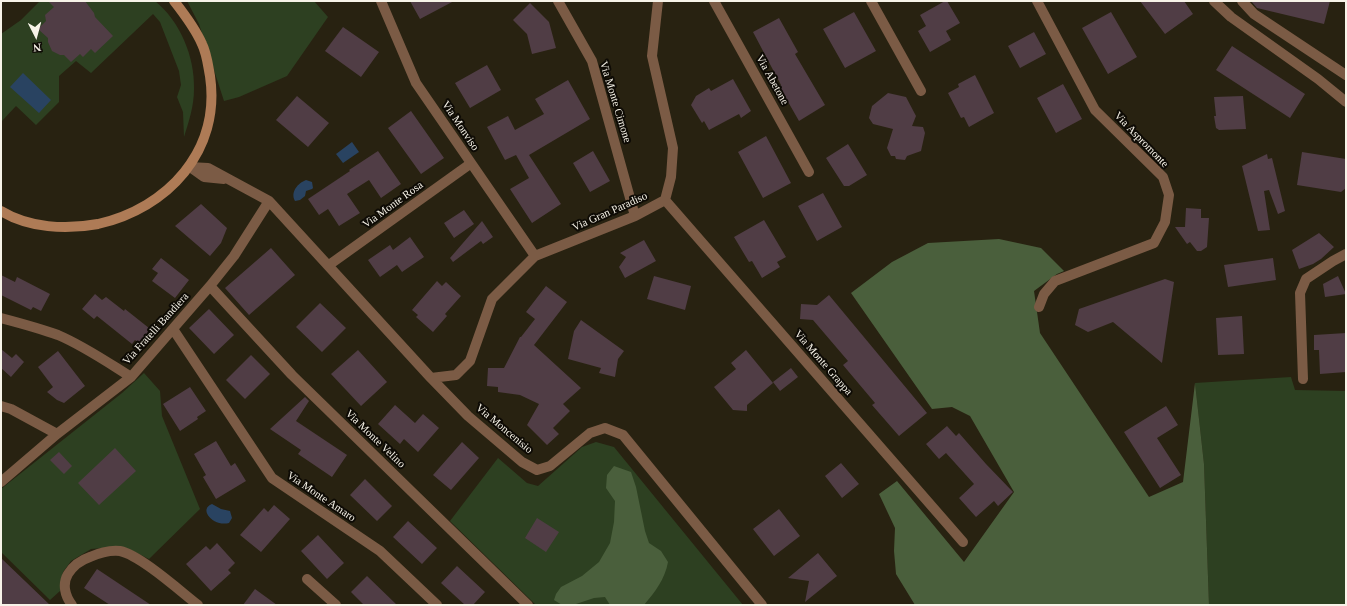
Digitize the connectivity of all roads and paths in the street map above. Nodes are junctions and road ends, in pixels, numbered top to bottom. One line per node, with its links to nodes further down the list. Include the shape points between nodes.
1 (174, 1): 14 (street, via 189,20 203,45 211,85 209,124 197,155)
2 (381, 1): 13 (street, Via Monviso, via 416,84)
3 (558, 1): 19 (street, Via Monte Cimone, via 592,61)
4 (658, 1): 16 (street, Via Gran Paradiso, via 652,56 673,148 671,177)
5 (714, 1): 15 (street, Via Abetone)
6 (871, 1): 11 (street)
7 (1037, 1): 24 (street, Via Aspromonte, via 1095,110 1163,177 1170,195 1165,222 1154,243 1055,282 1044,294)
8 (1214, 1): 12 (street)
9 (1242, 1): 10 (street, via 1254,14)
10 (1346, 75)
11 (921, 91)
12 (1346, 102)
13 (470, 164): 21 (street, Via Monviso); 22 (street, Via Monte Rosa)
14 (189, 167): 17 (street, Via Moncenisio, via 208,168); 18 (street, via 153,201 105,222 72,228 56,227 38,225)
15 (809, 172)
16 (665, 200): 19 (street, Via Gran Paradiso); 33 (street, Via Monte Grappa)
17 (269, 201): 22 (street, Via Moncenisio); 23 (street, Via Fratelli Bandiera, via 234,256)
18 (1, 211)
19 (635, 216): 21 (street, Via Gran Paradiso)
20 (1346, 254): 29 (street, via 1306,279 1300,293)
21 (536, 256): 28 (street, Via Gran Paradiso, via 492,299 470,361 456,375)
22 (329, 265): 28 (street, Via Moncenisio)
23 (210, 286): 26 (street, Via Fratelli Bandiera); 39 (street, Via Monte Velino, via 292,374)
24 (1039, 307)
25 (1, 318): 27 (street, via 58,335)
26 (173, 329): 27 (street, Via Fratelli Bandiera); 38 (street, Via Monte Amaro, via 272,478 380,551)
27 (131, 377): 31 (street, Via Fratelli Bandiera)
28 (431, 378): 40 (street, Via Moncenisio, via 468,416 522,462 536,470 550,466 590,433 606,428 623,435)
29 (1303, 379)
30 (1, 406): 31 (street)
31 (57, 434): 32 (street, Via Fratelli Bandiera)
32 (1, 482)
33 (963, 542)
34 (307, 579): 37 (street)
35 (72, 605): 36 (street, via 65,590 65,583 72,568 96,554 120,551 143,563)
36 (198, 605)
37 (336, 605)
38 (437, 605)
39 (528, 605)
40 (762, 605)

